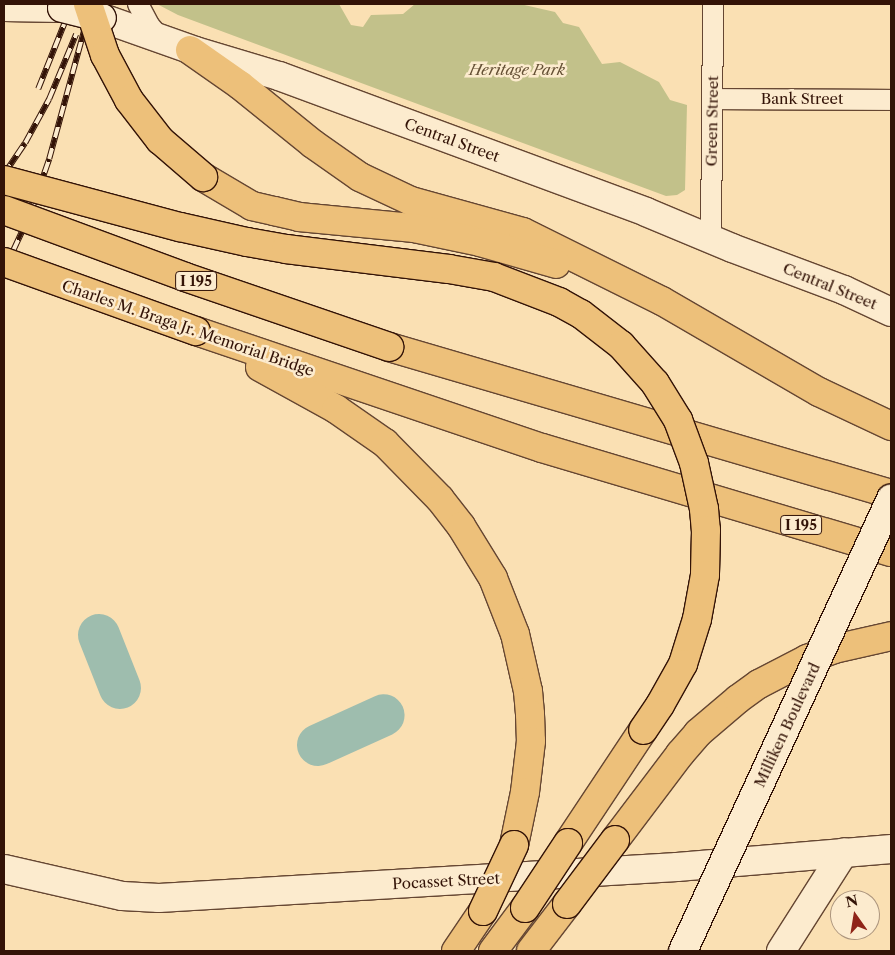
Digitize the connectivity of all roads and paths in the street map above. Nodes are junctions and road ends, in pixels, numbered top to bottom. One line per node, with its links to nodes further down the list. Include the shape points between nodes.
1 (138, 4): 5 (street, via 149,25)
2 (713, 4): 7 (street, Green Street)
3 (4, 7): 4 (main road, Central Street)
4 (84, 10): 5 (main road, Central Street); 13 (highway, bridge, via 129,100 160,140 203,178 252,206 299,217 389,224 444,234 516,251)
5 (162, 38): 6 (main road, Central Street)
6 (190, 50): 11 (main road, Central Street, via 279,76); 13 (highway, via 360,177 411,201 522,232)
7 (712, 99): 8 (street, Bank Street); 11 (street, Green Street)
8 (891, 100)
9 (4, 180): 25 (highway, bridge, via 286,250 425,265 494,277 581,314 621,345 655,383 678,420 694,463 704,509 705,575 695,627 683,664 643,730)
10 (4, 210): 17 (highway, I 195, bridge, via 389,347)
11 (711, 239): 14 (main road, Central Street, via 844,290)
12 (4, 262): 15 (highway, Charles M. Braga Jr. Memorial Bridge / I 195, bridge)
13 (629, 286): 16 (highway, via 662,301 819,392)
14 (891, 312)
15 (196, 331): 19 (highway, Charles M. Braga Jr. Memorial Bridge / I 195, via 542,448); 24 (highway, bridge, via 336,409 385,443 440,499 481,558 505,606 522,662 530,714 525,792 514,845 483,912)
16 (891, 426)
17 (891, 494)
18 (891, 498): 27 (main road, Milliken Boulevard, bridge)
19 (891, 552)
20 (891, 636): 26 (highway, bridge, via 834,649 807,659 759,684 698,733)
21 (891, 849): 22 (main road, Pocasset Street)
22 (844, 852): 23 (main road, Pocasset Street, via 668,868 153,898 122,896); 28 (main road)
23 (4, 869)
24 (456, 951)
25 (493, 951)
26 (531, 951)
27 (683, 951)
28 (781, 951)

